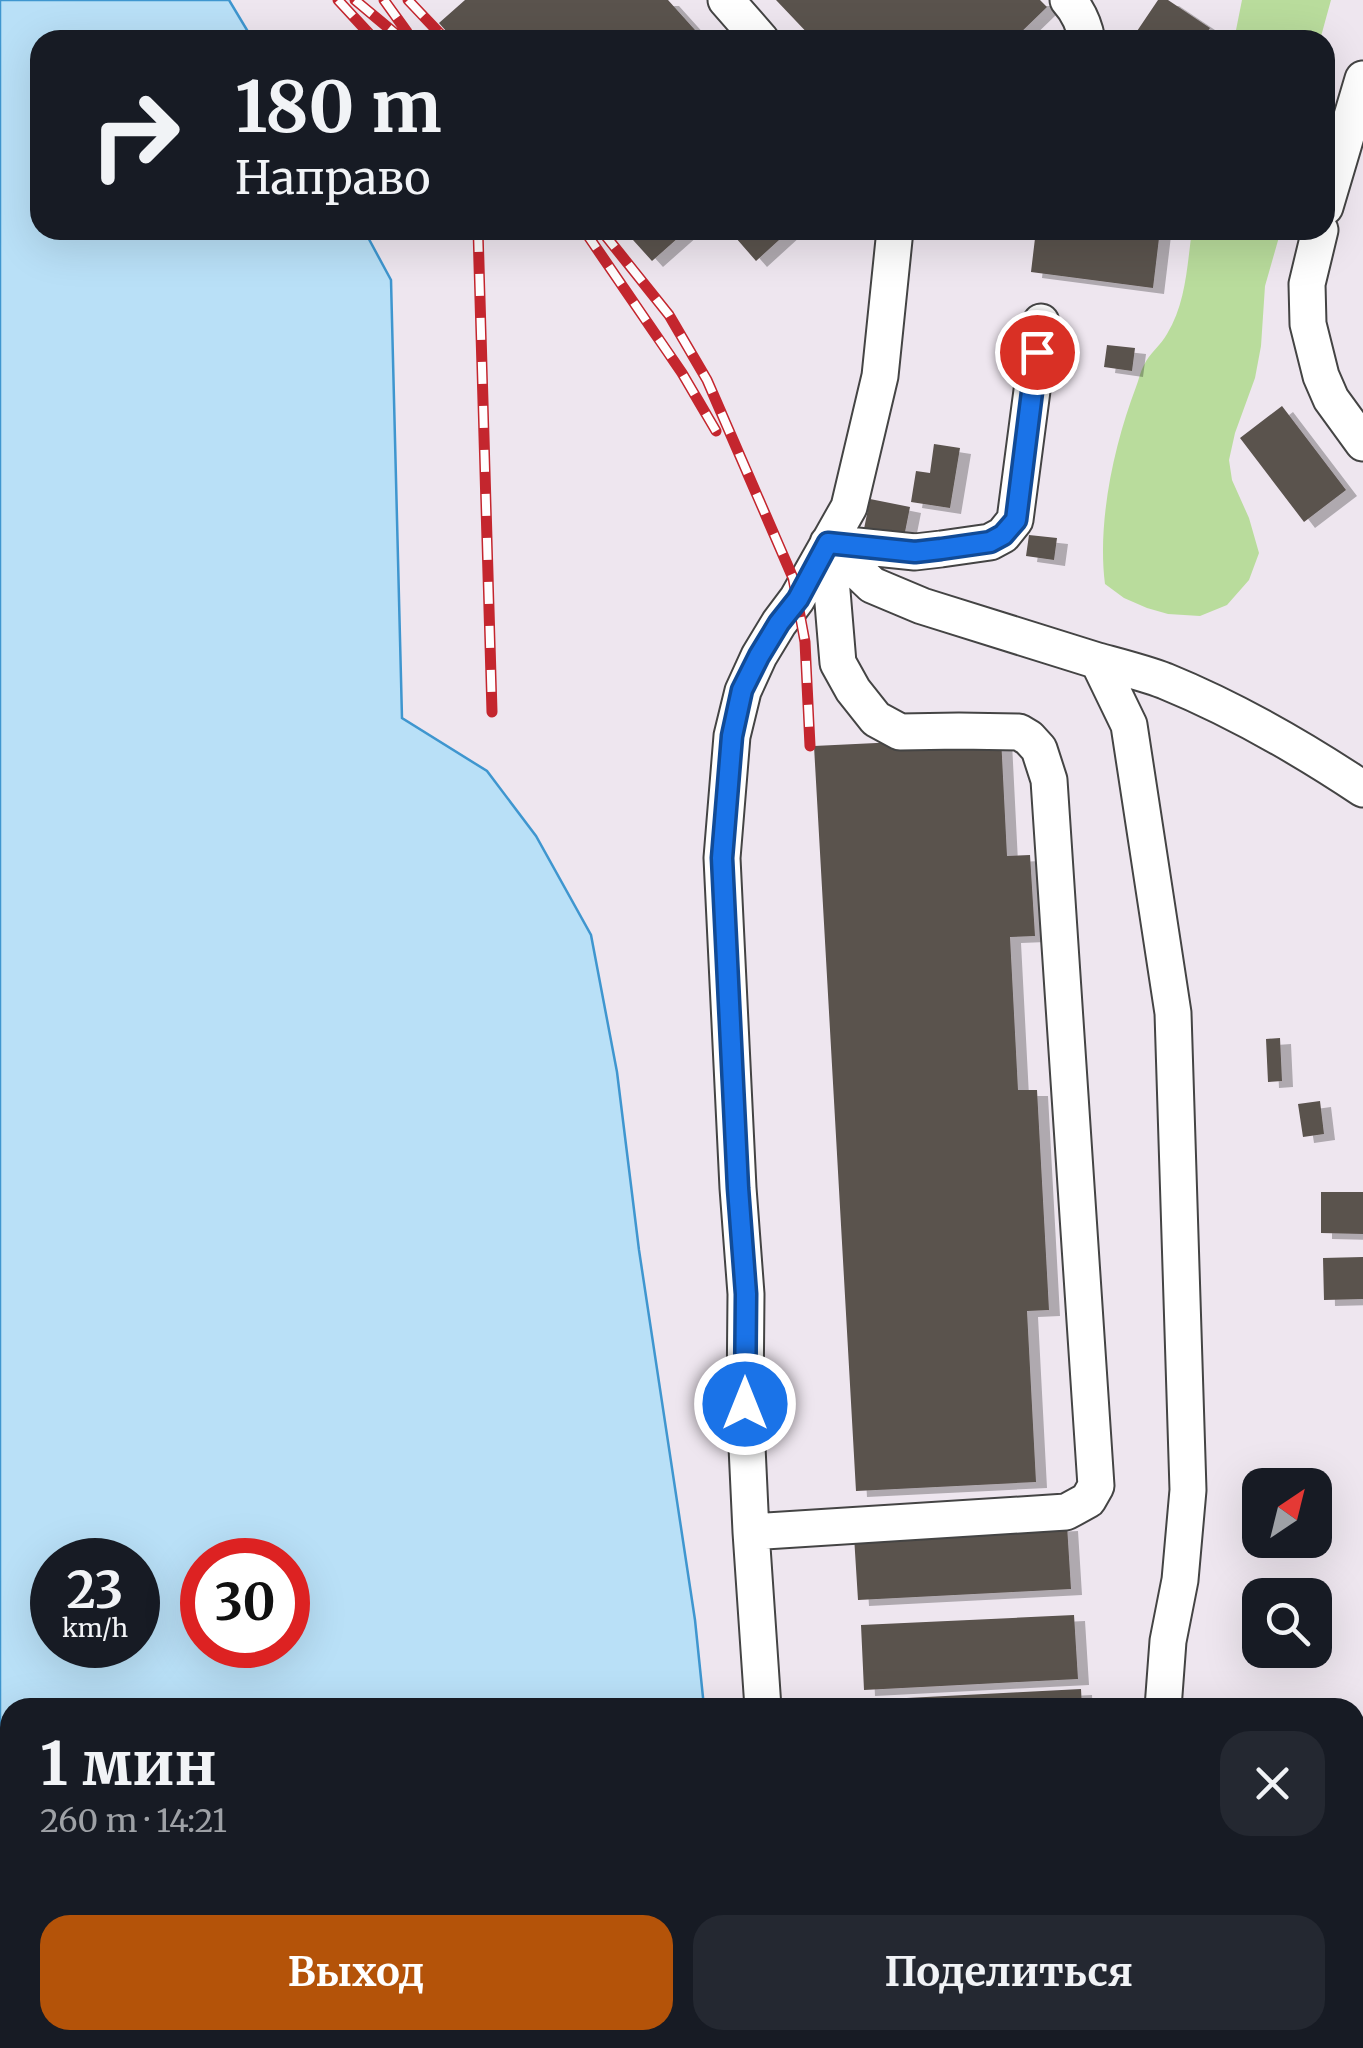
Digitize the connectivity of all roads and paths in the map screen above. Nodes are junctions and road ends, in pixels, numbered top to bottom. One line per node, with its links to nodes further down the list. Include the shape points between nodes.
1 (726, 0): 3 (street)
2 (1068, 0): 4 (street)
3 (752, 30)
4 (1085, 30)
5 (1363, 79): 6 (street)
6 (1335, 173)
7 (895, 240): 11 (street, via 880,376 849,507)
8 (1318, 240): 10 (street, via 1307,284 1308,324 1331,399)
9 (1040, 322): 11 (street, via 1016,520 1003,535 915,552)
10 (1363, 442)
11 (828, 543): 12 (street, via 872,585); 14 (street, via 742,690 722,858 746,1294); 14 (street, via 838,663 876,720 900,732 1019,732 1039,749 1050,780 1096,1486 1088,1500 1066,1512)
12 (1098, 661): 13 (street, via 1234,712); 16 (street, via 1129,725 1172,1013 1188,1490)
13 (1363, 789)
14 (750, 1532): 15 (street)
15 (762, 1698)
16 (1164, 1698)

